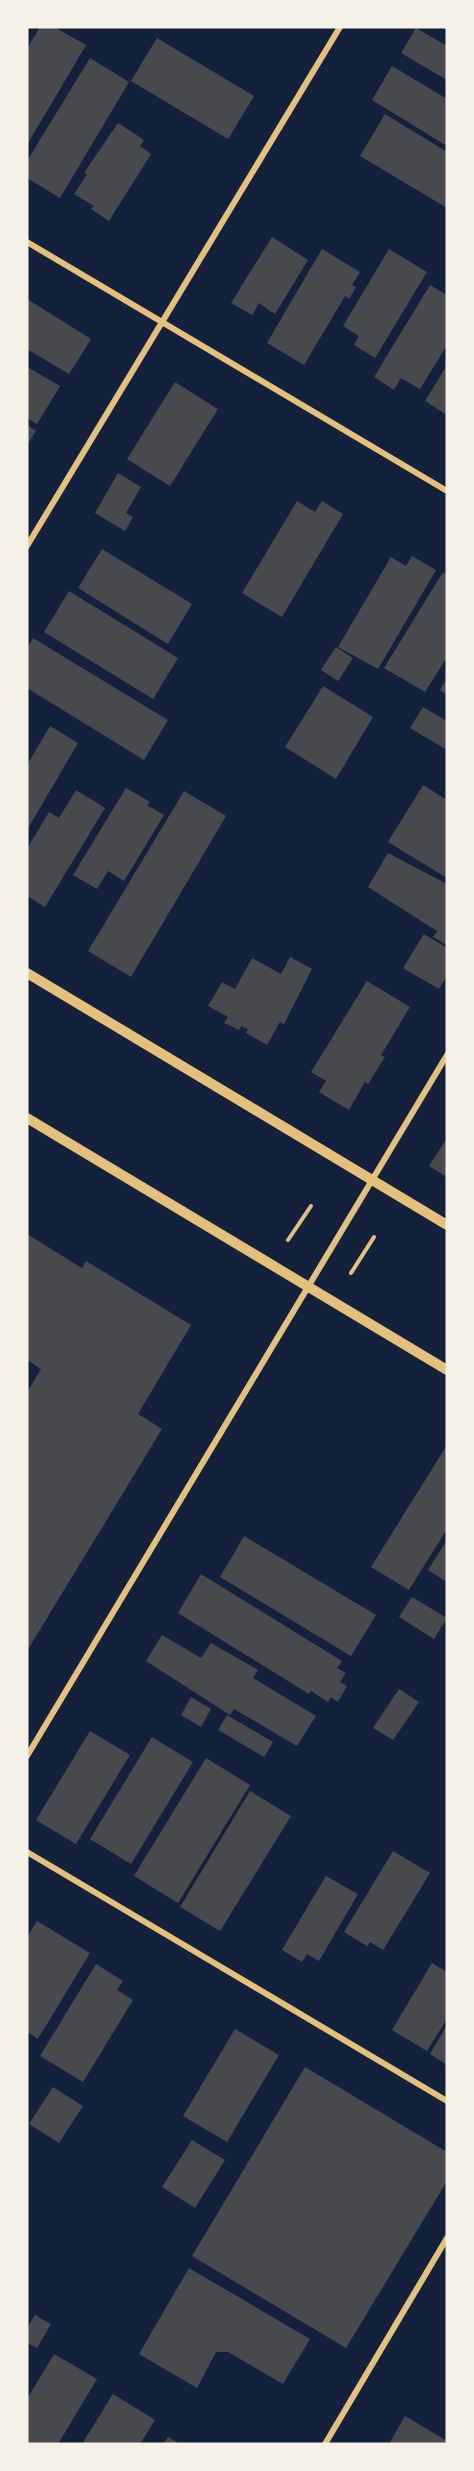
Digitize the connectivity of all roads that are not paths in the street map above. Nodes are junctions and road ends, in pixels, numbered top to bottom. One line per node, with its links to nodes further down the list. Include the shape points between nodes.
1 (340, 27): 3 (street)
2 (27, 242): 3 (street)
3 (162, 322): 4 (street); 5 (street)
4 (447, 490)
5 (27, 546)
6 (27, 973): 9 (street)
7 (447, 1055): 9 (street)
8 (27, 1118): 11 (street)
9 (373, 1180): 10 (street); 11 (street)
10 (447, 1225)
11 (309, 1287): 12 (street); 13 (street)
12 (447, 1370)
13 (27, 1756)
14 (27, 1852): 15 (street)
15 (447, 2101)
16 (447, 2238): 17 (street)
17 (325, 2444)

